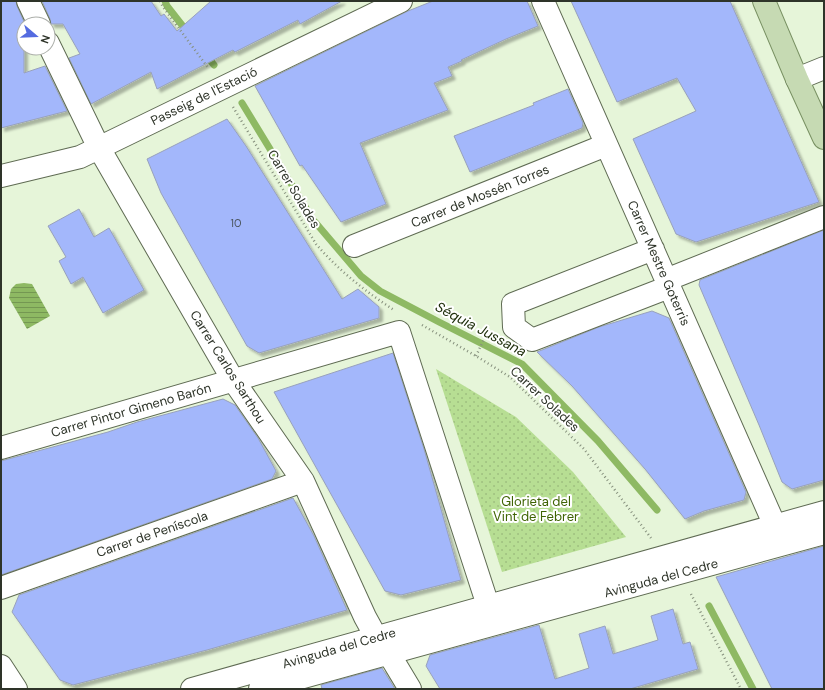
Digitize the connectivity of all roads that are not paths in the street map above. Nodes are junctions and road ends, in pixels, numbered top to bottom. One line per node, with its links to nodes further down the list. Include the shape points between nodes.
1 (28, 1): 5 (street)
2 (401, 1): 11 (street, Passeig de l'Estació)
3 (543, 1): 10 (street, Carrer Mestre Goterris)
4 (768, 2): 8 (main road)
5 (35, 16)
6 (54, 56): 11 (street, Carrer Carlos Sarthou)
7 (824, 68): 8 (street)
8 (797, 78): 9 (main road)
9 (824, 138)
10 (606, 145): 14 (street, Carrer de Mossén Torres); 15 (street, Carrer Mestre Goterris)
11 (99, 148): 12 (street, Passeig de l'Estació, via 80,157); 17 (street, Carrer Carlos Sarthou)
12 (1, 176)
13 (824, 218): 16 (street)
14 (354, 246)
15 (653, 250): 16 (street, Carrer Mestre Goterris); 16 (street, via 513,304 514,327 532,340)
16 (668, 284): 22 (street, Carrer Mestre Goterris)
17 (234, 380): 18 (street, Carrer Pintor Gimeno Barón); 19 (street, Carrer Carlos Sarthou); 24 (street, Carrer Pintor Gimeno Barón, via 399,323)
18 (1, 448)
19 (303, 481): 23 (street, Carrer de Peníscola); 25 (street, Carrer Carlos Sarthou, via 366,618)
20 (824, 512): 22 (street, Avinguda del Cedre)
21 (824, 533): 22 (street, Avinguda del Cedre)
22 (779, 535): 24 (street, Avinguda del Cedre, via 665,556); 24 (street, Avinguda del Cedre, via 680,573)
23 (1, 588)
24 (490, 615): 25 (street, Avinguda del Cedre)
25 (382, 645): 28 (street, Avinguda del Cedre); 29 (street, Avinguda del Cedre); 30 (street, Carrer Carlos Sarthou)
26 (1, 666): 27 (street)
27 (16, 689)
28 (192, 689)
29 (260, 689)
30 (410, 689)

